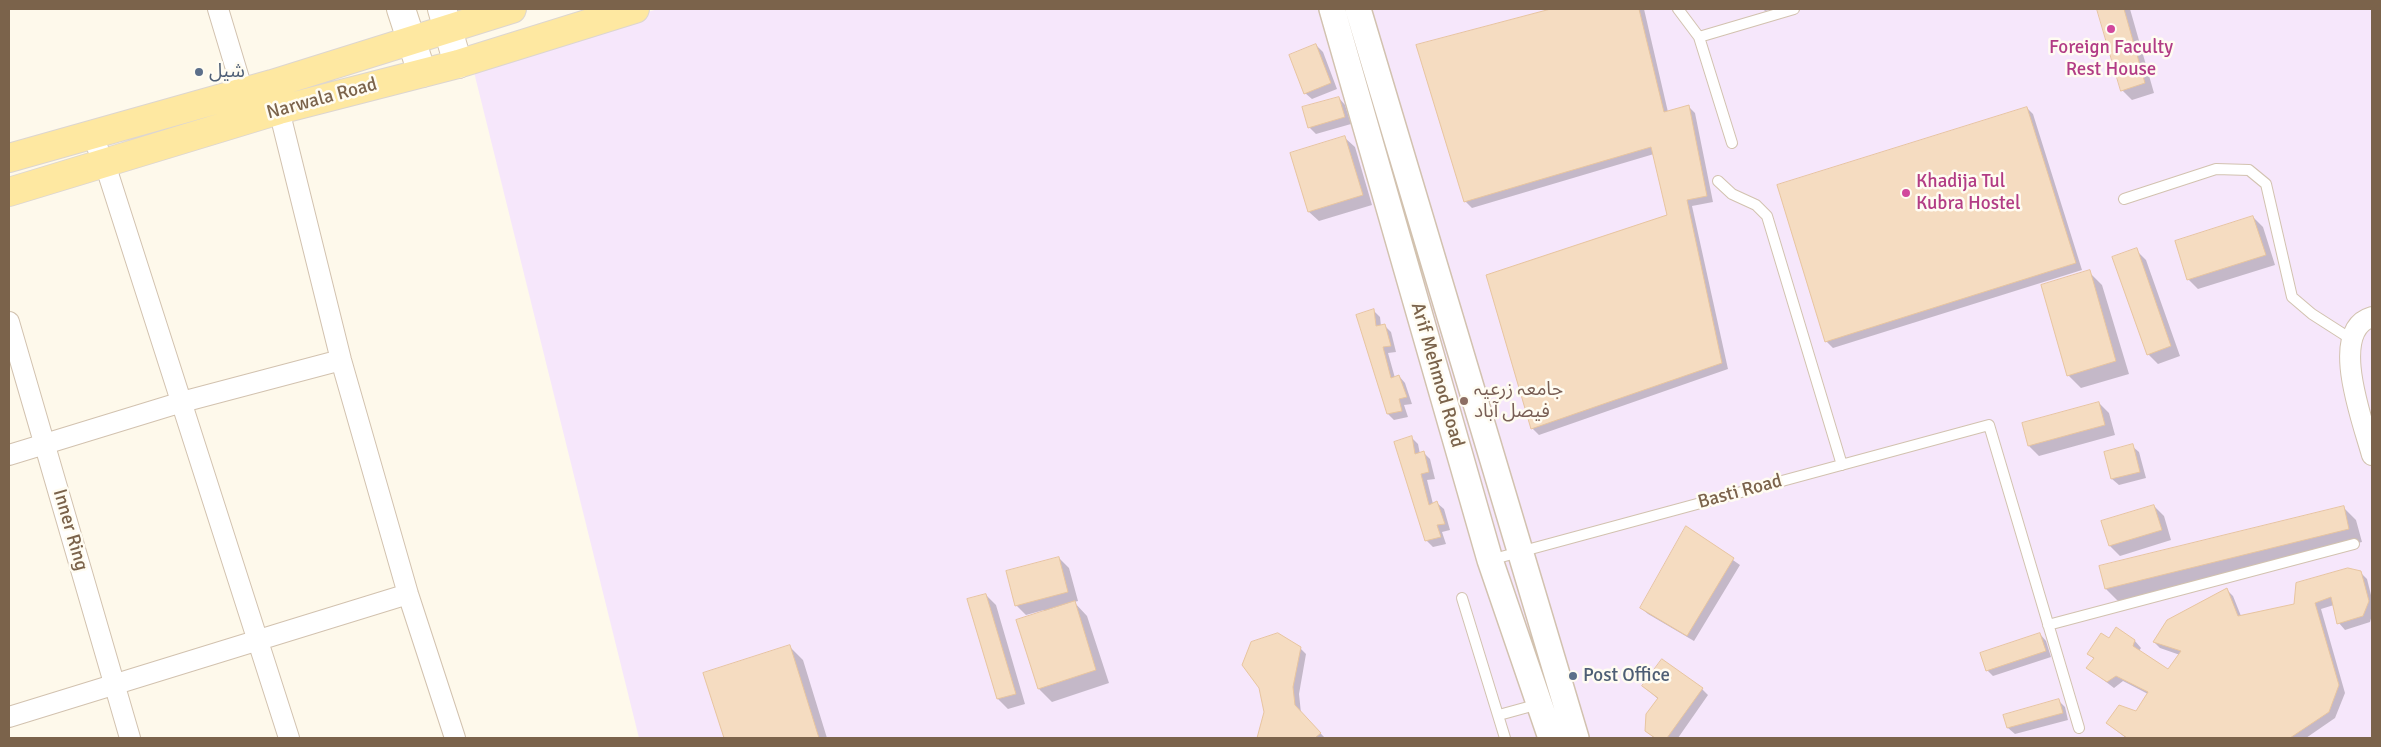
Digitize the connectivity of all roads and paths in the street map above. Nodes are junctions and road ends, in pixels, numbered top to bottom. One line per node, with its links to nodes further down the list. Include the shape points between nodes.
1 (218, 9): 14 (street)
2 (402, 9): 11 (main road)
3 (512, 9): 8 (main road, Narwala Road)
4 (635, 9): 12 (main road, Narwala Road)
5 (1678, 9): 10 (lane)
6 (1794, 9): 10 (lane)
7 (1360, 16): 9 (street); 23 (street)
8 (445, 18): 11 (main road, Narwala Road); 12 (main road)
9 (1335, 20): 24 (street, Arif Mehmod Road)
10 (1699, 37): 17 (lane)
11 (411, 40): 13 (main road); 14 (main road, Narwala Road)
12 (458, 64): 13 (main road, Narwala Road)
13 (422, 73): 15 (main road, Narwala Road)
14 (243, 92): 16 (main road, Narwala Road)
15 (279, 110): 19 (main road, Narwala Road); 28 (street)
16 (91, 134): 18 (main road, Narwala Road); 19 (street)
17 (1732, 143)
18 (9, 158)
19 (105, 164): 21 (main road, Narwala Road); 29 (street)
20 (1718, 181): 33 (lane, via 1732,194 1756,205 1767,216)
21 (9, 192)
22 (2124, 199): 27 (lane, via 2216,170 2249,170 2266,184 2292,297)
23 (1442, 291): 24 (street); 34 (street)
24 (1415, 298): 35 (street, Arif Mehmod Road)
25 (2372, 317): 27 (street, via 2366,319)
26 (9, 322): 30 (street, Inner Ring)
27 (2351, 339): 32 (street, via 2350,374)
28 (341, 360): 29 (street); 39 (street)
29 (182, 402): 30 (street); 42 (street)
30 (44, 444): 31 (street); 43 (street, Inner Ring)
31 (9, 455)
32 (2372, 455)
33 (1842, 465): 37 (lane, Basti Road); 41 (lane, Basti Road, via 1989,425)
34 (1500, 488): 35 (street); 37 (street)
35 (1472, 496): 38 (street, Arif Mehmod Road)
36 (2354, 544): 41 (lane)
37 (1519, 552): 38 (lane, Basti Road); 53 (street)
38 (1490, 560): 44 (street, Arif Mehmod Road)
39 (408, 594): 42 (street); 50 (street)
40 (1462, 598): 45 (lane)
41 (2048, 625): 47 (lane)
42 (258, 639): 43 (street); 49 (street)
43 (115, 684): 46 (street); 48 (street, Inner Ring)
44 (1539, 704): 45 (lane); 52 (street, Arif Mehmod Road)
45 (1499, 715): 51 (lane)
46 (9, 717)
47 (2078, 728)
48 (130, 738)
49 (288, 738)
50 (455, 738)
51 (1506, 738)
52 (1551, 738)
53 (1576, 738)

